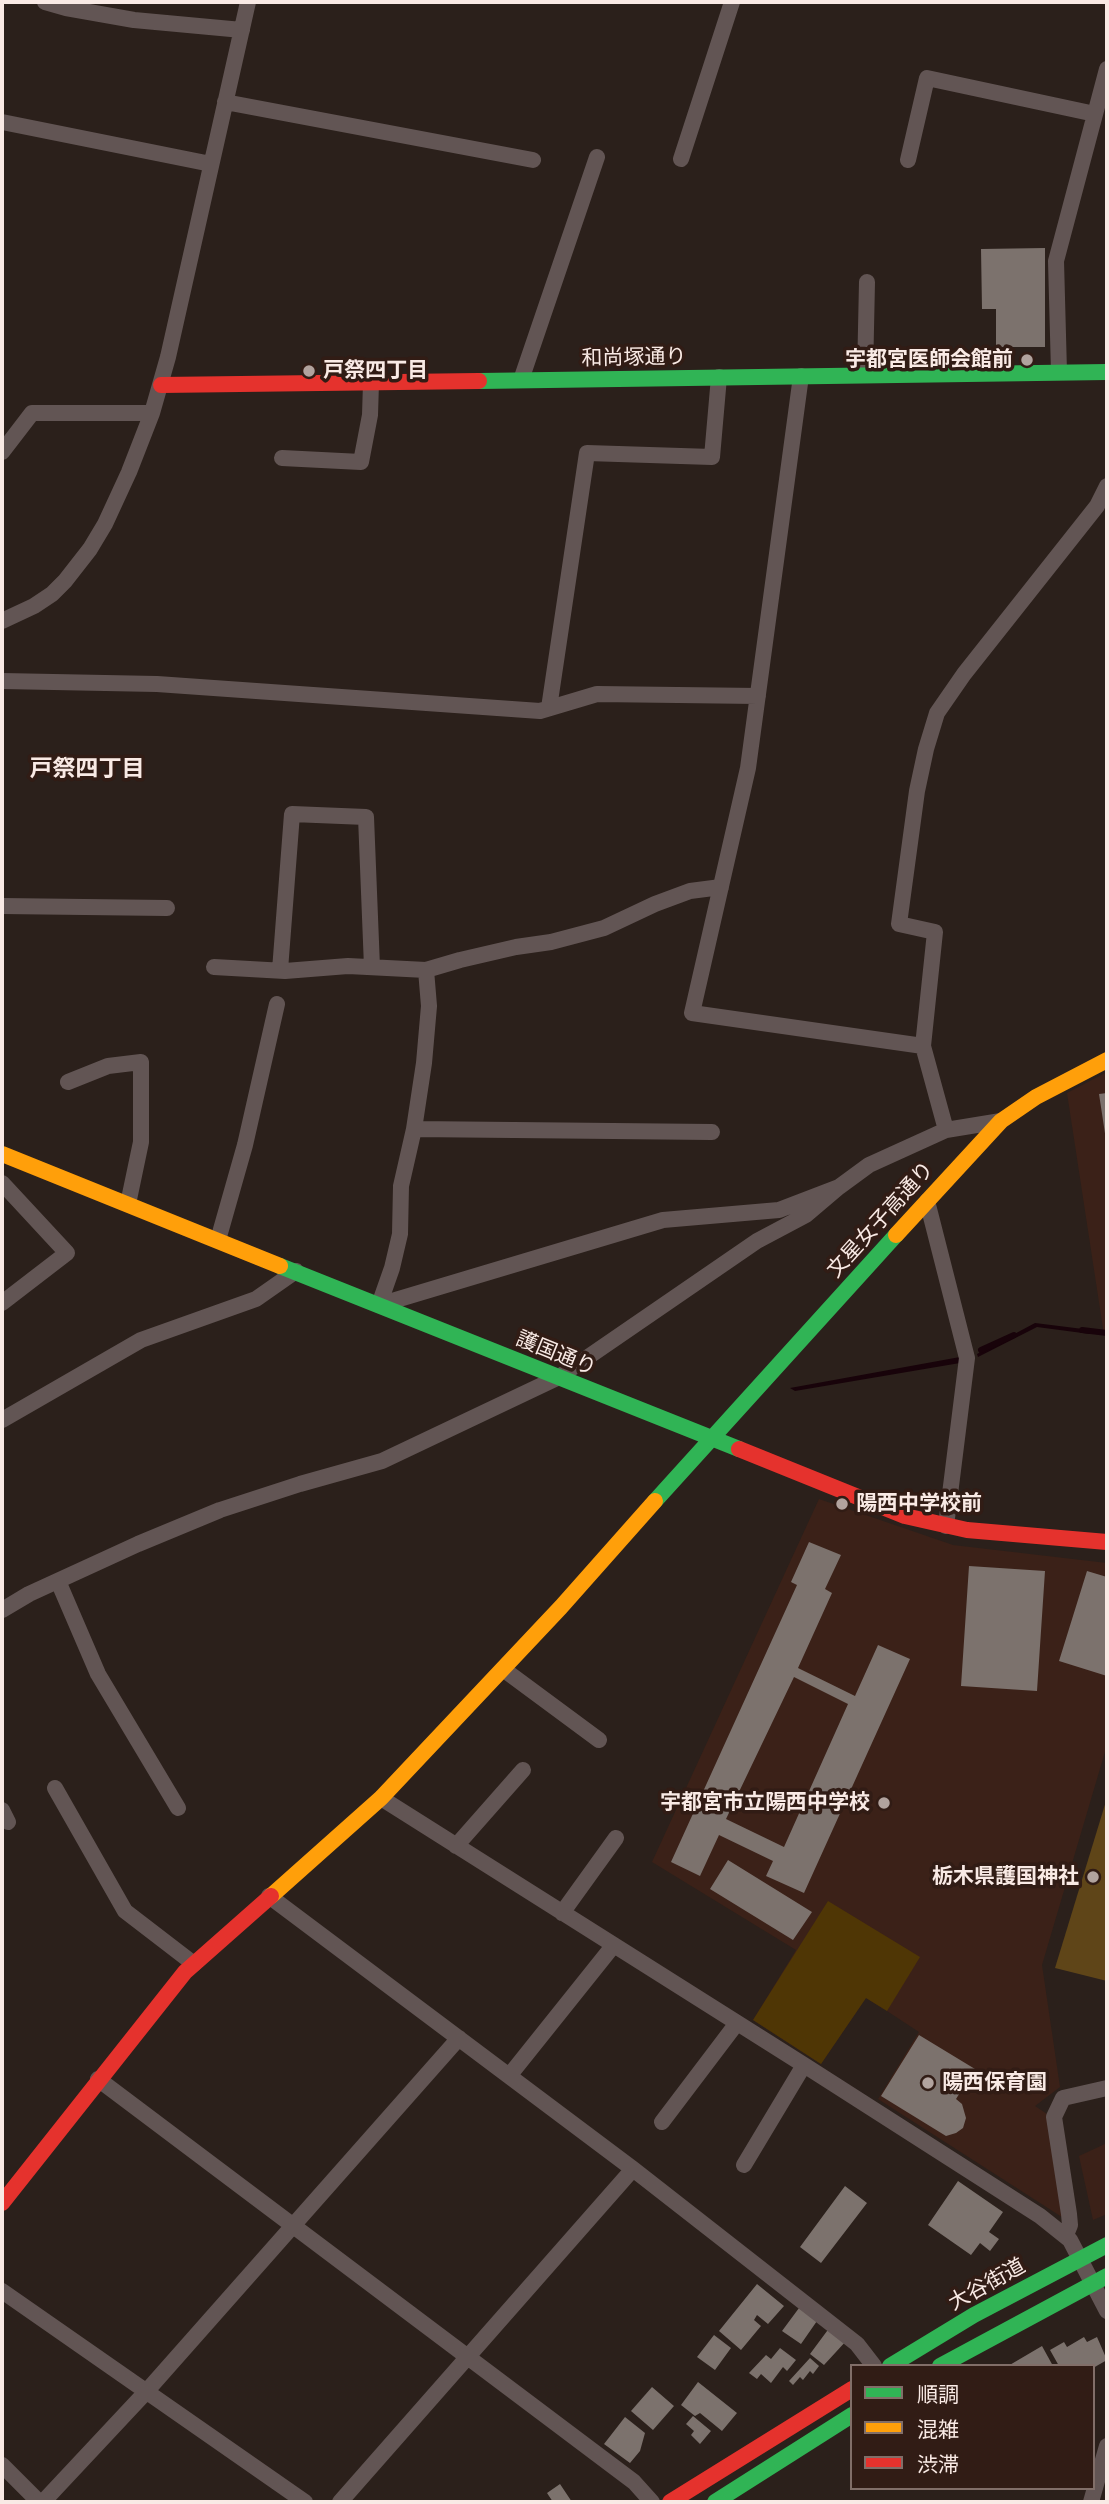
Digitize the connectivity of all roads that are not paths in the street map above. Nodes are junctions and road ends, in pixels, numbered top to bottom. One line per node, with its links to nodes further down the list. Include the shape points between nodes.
1 (44, 2): 4 (street)
2 (248, 2): 5 (street)
3 (732, 2): 11 (street)
4 (67, 5): 5 (street, via 134,20)
5 (242, 30): 7 (street)
6 (1107, 69): 8 (street)
7 (225, 102): 12 (street); 14 (street)
8 (1095, 114): 13 (street, via 927,78); 16 (street, via 1056,261)
9 (2, 122): 14 (street)
10 (597, 157): 21 (street)
11 (681, 159)
12 (533, 160)
13 (908, 160)
14 (211, 164): 23 (street)
15 (867, 282): 18 (street)
16 (1059, 372): 17 (street, 和尚塚通り); 18 (street, 和尚塚通り)
17 (1107, 372)
18 (864, 375): 19 (street, 和尚塚通り)
19 (801, 376): 20 (street, 和尚塚通り); 30 (street)
20 (719, 377): 21 (street, 和尚塚通り); 31 (street, via 712,457 587,453)
21 (521, 380): 22 (street, 和尚塚通り)
22 (371, 383): 23 (street, 和尚塚通り); 26 (street, via 361,463)
23 (161, 385): 24 (street)
24 (152, 412): 25 (street, via 32,413); 28 (street, via 117,499 90,549 52,594)
25 (2, 452)
26 (282, 458)
27 (1107, 486): 40 (street, via 1097,506 937,713 917,791 899,924 935,932)
28 (2, 621)
29 (2, 681): 31 (street, via 157,684)
30 (758, 696): 31 (street, via 597,694); 32 (street, via 748,768)
31 (549, 708)
32 (721, 887): 37 (street, via 690,891 604,928); 40 (street, via 692,1013)
33 (2, 906): 34 (street)
34 (167, 908)
35 (214, 967): 38 (street)
36 (372, 967): 37 (street); 38 (street); 38 (street, via 366,817 292,814)
37 (426, 970): 44 (street, via 429,1006)
38 (280, 971)
39 (277, 1004): 52 (street)
40 (923, 1046): 45 (street)
41 (1107, 1060): 43 (street, 文星女子高通り)
42 (68, 1082): 51 (street, via 108,1066 141,1062 141,1142)
43 (1001, 1121): 45 (street); 50 (street, 文星女子高通り)
44 (414, 1129): 46 (street); 55 (street, via 401,1186 400,1234)
45 (946, 1130): 49 (street, via 869,1165)
46 (712, 1132)
47 (2, 1154): 51 (street, 護国通り)
48 (2, 1183): 54 (street, via 67,1253)
49 (839, 1187): 55 (street, via 779,1210 663,1220); 56 (street, via 806,1215 757,1241)
50 (927, 1201): 58 (street, 文星女子高通り); 59 (street, via 967,1358)
51 (128, 1204): 52 (street, 護国通り)
52 (218, 1240): 53 (street, 護国通り)
53 (296, 1271): 55 (street, 護国通り); 57 (street, via 256,1298 141,1340)
54 (2, 1303)
55 (379, 1306): 56 (street, 護国通り)
56 (559, 1377): 58 (street, 護国通り); 61 (street, via 382,1461 220,1510)
57 (2, 1420)
58 (710, 1439): 59 (street, 護国通り, via 905,1516); 63 (street, 文星女子高通り)
59 (946, 1526): 60 (street, 護国通り)
60 (1107, 1542)
61 (58, 1581): 62 (street); 68 (street, via 98,1674)
62 (2, 1610)
63 (503, 1669): 64 (street); 67 (street, 文星女子高通り)
64 (599, 1740)
65 (523, 1770): 70 (street)
66 (55, 1788): 74 (street, via 125,1911)
67 (381, 1798): 70 (street); 71 (street, 文星女子高通り)
68 (178, 1808)
69 (615, 1838): 72 (street)
70 (456, 1846): 72 (street)
71 (270, 1896): 74 (street, 文星女子高通り); 76 (street)
72 (562, 1913): 73 (street)
73 (613, 1946): 75 (street); 78 (street)
74 (194, 1964): 79 (street, 文星女子高通り)
75 (737, 2023): 77 (street); 81 (street)
76 (459, 2038): 78 (street); 85 (street)
77 (804, 2065): 82 (street); 86 (street)
78 (509, 2076): 83 (street)
79 (98, 2079): 84 (street, 文星女子高通り); 85 (street)
80 (1107, 2088): 86 (street, via 1063,2098 1054,2117 1069,2214)
81 (662, 2122)
82 (744, 2165)
83 (634, 2169): 92 (street); 93 (street, via 857,2344)
84 (2, 2203)
85 (292, 2226): 92 (street); 97 (street)
86 (1066, 2235): 88 (street)
87 (1107, 2245): 88 (street, 大谷街道)
88 (1080, 2259): 89 (street); 94 (street, 大谷街道)
89 (1100, 2280): 91 (street); 95 (street)
90 (2, 2291): 97 (street)
91 (1107, 2311)
92 (468, 2359): 104 (street); 105 (street, via 634,2482)
93 (872, 2364)
94 (893, 2364)
95 (944, 2364)
96 (850, 2390): 106 (street)
97 (145, 2393): 102 (street); 103 (street)
98 (850, 2417): 107 (street)
99 (1107, 2446): 101 (street)
100 (2, 2465): 102 (street)
101 (1095, 2488)
102 (41, 2502)
103 (304, 2502)
104 (340, 2502)
105 (652, 2502)
106 (670, 2502)
107 (715, 2502)

